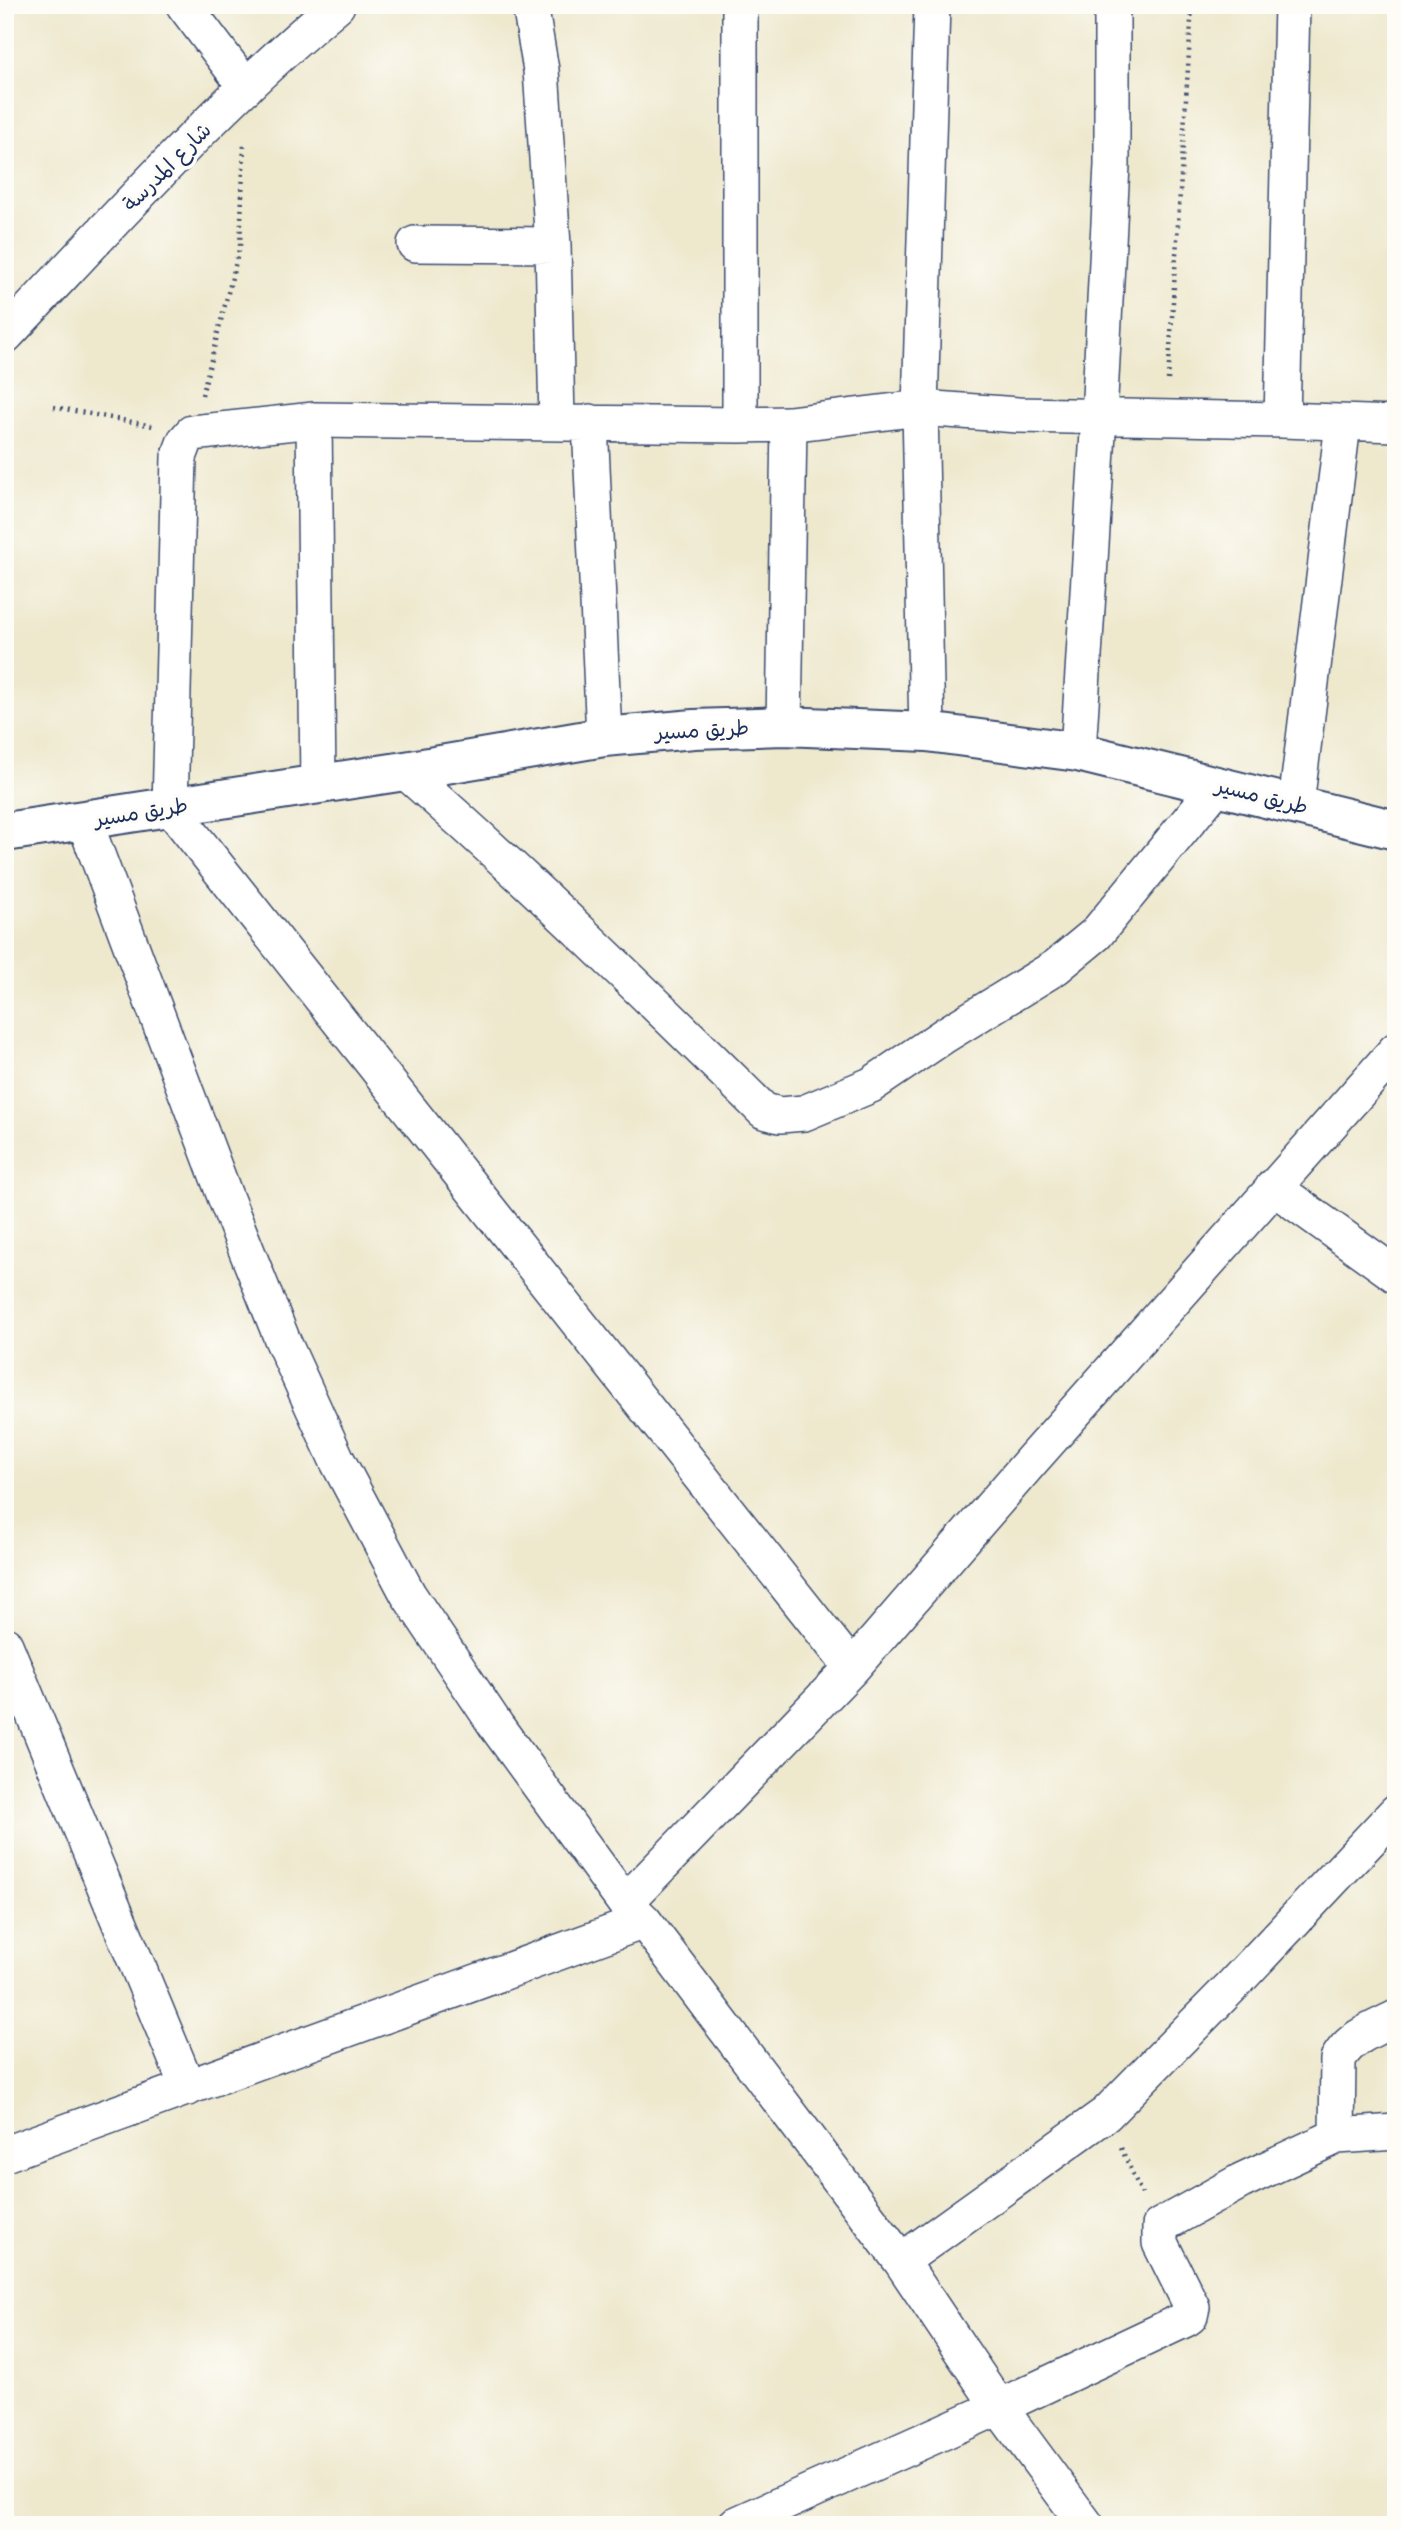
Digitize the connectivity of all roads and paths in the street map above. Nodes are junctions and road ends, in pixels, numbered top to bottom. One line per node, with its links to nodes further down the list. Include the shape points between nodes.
1 (184, 5): 9 (street)
2 (337, 5): 9 (street, شارع المدرسة)
3 (530, 5): 11 (street, via 541,70)
4 (740, 5): 23 (street)
5 (932, 5): 14 (street)
6 (1112, 5): 15 (street, via 1112,165)
7 (1192, 5): 16 (path)
8 (1292, 5): 18 (street)
9 (246, 88): 12 (street, شارع المدرسة); 24 (path, via 240,246)
10 (415, 244): 11 (street)
11 (553, 245): 19 (street)
12 (5, 336)
13 (54, 407): 24 (path)
14 (920, 408): 15 (street); 20 (street); 26 (street)
15 (1100, 416): 16 (street); 28 (street)
16 (1165, 419): 18 (street)
17 (314, 420): 19 (street); 24 (street); 30 (street)
18 (1283, 420): 21 (street)
19 (574, 422): 23 (street); 27 (street)
20 (789, 424): 23 (street); 25 (street)
21 (1343, 424): 22 (street); 32 (street)
22 (1396, 424)
23 (740, 425)
24 (192, 433): 33 (street, via 180,451 178,470)
25 (783, 726): 26 (street, طريق مسير); 27 (street, طريق مسير)
26 (927, 732): 28 (street, طريق مسير)
27 (604, 737): 29 (street, طريق مسير)
28 (1078, 752): 31 (street, طريق مسير)
29 (405, 771): 30 (street, طريق مسير); 31 (street, via 494,849 764,1111 780,1115 804,1113 871,1085 1056,967 1096,934)
30 (318, 785): 33 (street, طريق مسير)
31 (1218, 785): 32 (street, طريق مسير)
32 (1296, 804): 35 (street, طريق مسير)
33 (170, 807): 34 (street, طريق مسير); 41 (street)
34 (84, 820): 36 (street, طريق مسير); 43 (street, via 226,1199 337,1460 408,1594 497,1727)
35 (1396, 830)
36 (5, 832)
37 (1393, 1058): 38 (street)
38 (1273, 1187): 39 (street); 41 (street)
39 (1396, 1275)
40 (5, 1645): 45 (street)
41 (852, 1668): 43 (street)
42 (1396, 1812): 46 (street)
43 (635, 1912): 45 (street); 51 (street)
44 (1396, 2018): 48 (street, via 1355,2039 1338,2059)
45 (188, 2088): 49 (street)
46 (1106, 2114): 50 (path); 51 (street)
47 (1396, 2132): 48 (street)
48 (1337, 2136): 50 (street, via 1241,2181)
49 (5, 2154)
50 (1159, 2230): 52 (street, via 1160,2243 1191,2303 1190,2316)
51 (901, 2261): 52 (street)
52 (999, 2407): 53 (street); 54 (street)
53 (735, 2525)
54 (1086, 2525)

